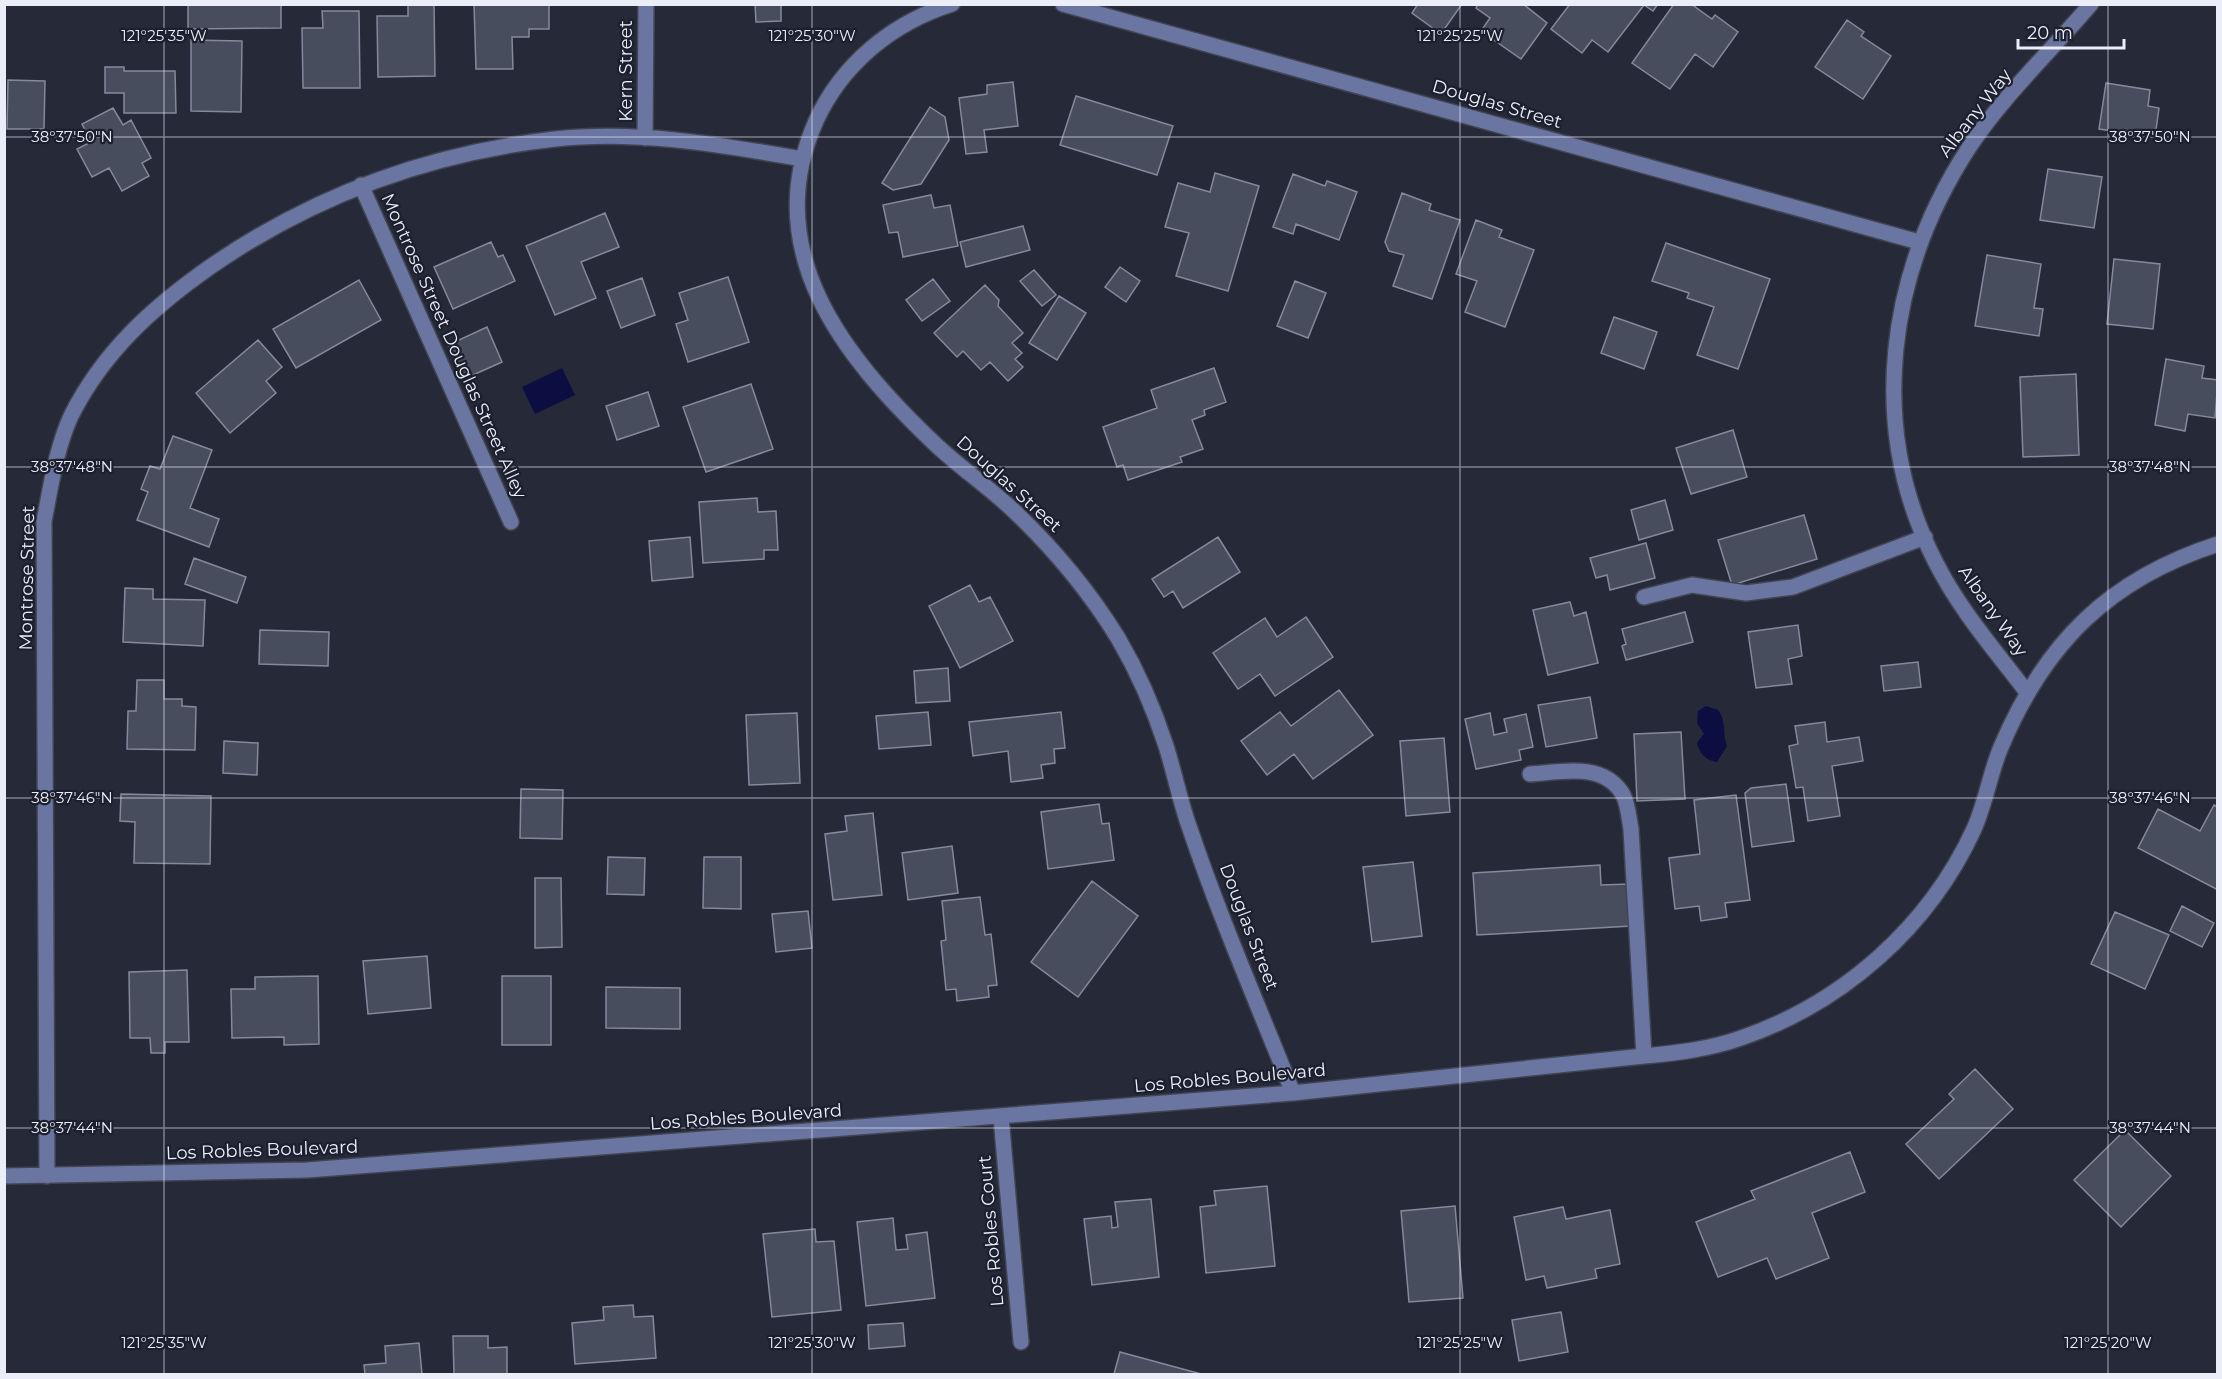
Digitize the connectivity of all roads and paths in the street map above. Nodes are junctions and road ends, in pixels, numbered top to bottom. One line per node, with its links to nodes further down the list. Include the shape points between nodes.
1 (646, 4): 6 (street, Kern Street)
2 (952, 4): 7 (street, Douglas Street, via 890,33 851,67 821,110)
3 (1063, 4): 5 (street, Douglas Street)
4 (2091, 4): 9 (street, Albany Way, via 1971,145 1941,192)
5 (1107, 9): 9 (street, Douglas Street)
6 (645, 138): 7 (street, Montrose Street, via 706,142); 8 (street, Montrose Street, via 556,139 483,150)
7 (803, 159): 17 (street, Douglas Street, via 797,217 806,268 826,316 886,394 935,444 1053,549 1119,641 1166,745 1189,828)
8 (361, 185): 10 (street, Montrose Street Douglas Street Alley); 20 (street, Montrose Street, via 306,209 241,245 180,288 132,329 114,349 71,417 54,468 44,521)
9 (1919, 242): 11 (street, Albany Way, via 1900,312 1895,368 1896,425 1914,508)
10 (512, 522)
11 (1926, 537): 13 (street, via 1793,587 1746,593 1692,585); 14 (street, Albany Way, via 1963,609)
12 (2217, 544): 14 (street, Los Robles Boulevard, via 2144,575 2099,606 2059,645)
13 (1644, 597)
14 (2026, 691): 16 (street, Los Robles Boulevard, via 2000,750 1974,828 1948,876 1917,919 1879,958 1837,991 1791,1018 1741,1038 1688,1051)
15 (1530, 774): 16 (street, via 1586,770 1608,779 1623,794 1632,829)
16 (1644, 1056): 17 (street, Los Robles Boulevard)
17 (1293, 1093): 18 (street, Los Robles Boulevard)
18 (1001, 1117): 20 (street, Los Robles Boulevard, via 307,1170); 21 (street, Los Robles Court)
19 (4, 1176): 20 (street, Los Robles Boulevard)
20 (47, 1176)
21 (1021, 1342)

